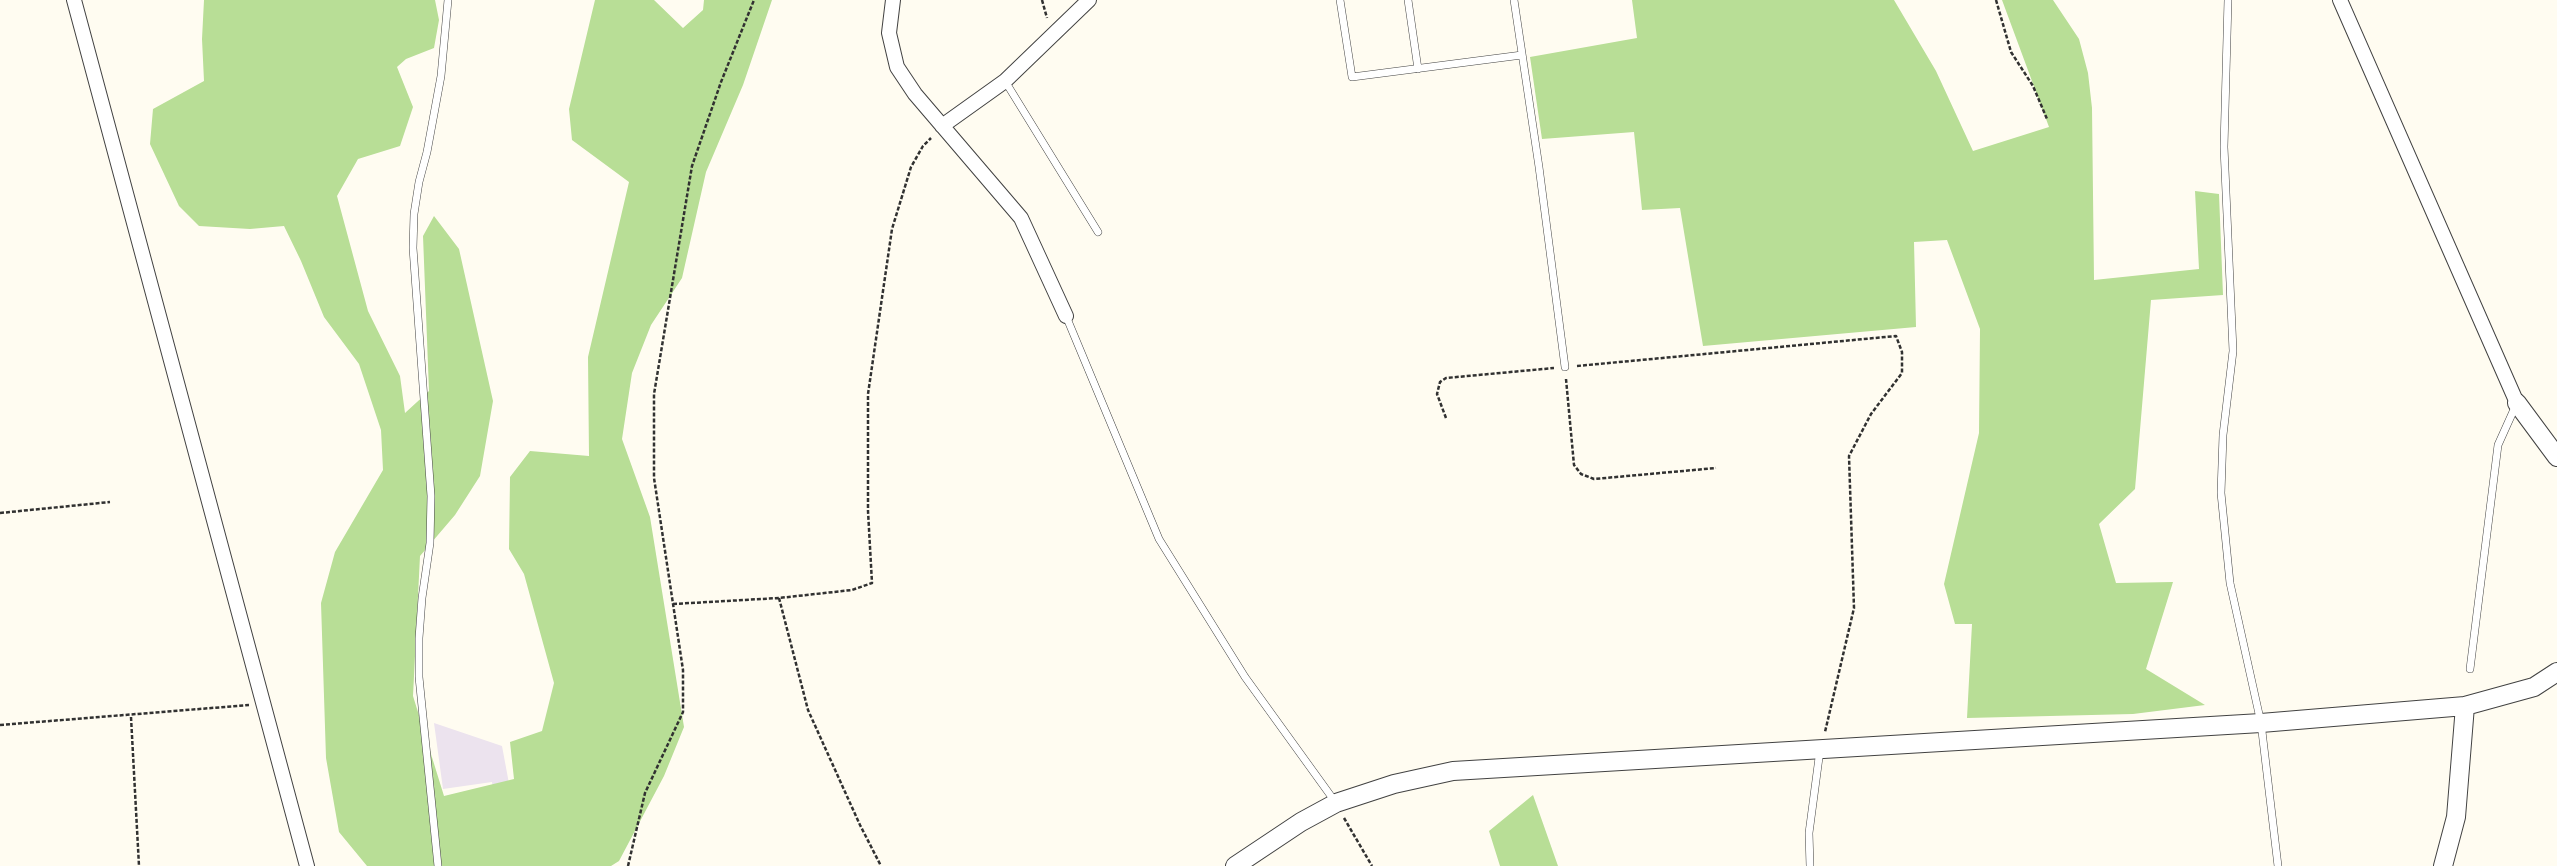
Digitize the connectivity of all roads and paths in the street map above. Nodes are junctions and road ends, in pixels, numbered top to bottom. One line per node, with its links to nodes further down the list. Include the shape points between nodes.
1 (74, 0): 30 (street)
2 (448, 0): 39 (lane, via 442,76 419,182 414,214 413,248 431,496 430,543 419,638 419,677)
3 (754, 0): 27 (path, via 721,82 692,166 654,394 654,478)
4 (893, 0): 16 (street, via 889,33 898,67 915,94)
5 (1089, 0): 14 (street)
6 (1340, 0): 13 (lane, via 1352,77)
7 (1408, 0): 13 (lane)
8 (1514, 0): 12 (lane)
9 (1996, 0): 15 (path, via 2011,52 2033,86)
10 (2228, 0): 33 (lane, via 2224,147 2233,352 2223,434 2221,493 2230,583)
11 (2340, 0): 20 (street)
12 (1522, 55): 13 (lane); 19 (lane, via 1540,167)
13 (1418, 69)
14 (1005, 81): 16 (street); 17 (lane)
15 (2047, 119)
16 (942, 126): 18 (street, via 1021,218); 26 (path, via 923,146 911,167 892,229 883,280 868,394 868,511 872,583 852,590)
17 (1098, 232)
18 (1066, 316): 36 (lane, via 1159,539 1245,677)
19 (1565, 367): 21 (path, via 1446,378 1440,382 1437,394); 23 (path, via 1574,465 1581,474 1594,479); 35 (path, via 1896,336 1902,352 1902,373 1871,414 1849,456 1854,608)
20 (2517, 403): 22 (street); 28 (lane, via 2498,445)
21 (1446, 418)
22 (2557, 457)
23 (1716, 468)
24 (110, 502): 25 (path)
25 (0, 512)
26 (779, 598): 27 (path); 41 (path, via 808,710 860,825)
27 (673, 604): 40 (path, via 683,670 683,712 645,793)
28 (2470, 669)
29 (2557, 672): 31 (street, via 2534,687)
30 (263, 702): 32 (path); 38 (street)
31 (2465, 706): 33 (street); 46 (street, via 2456,817)
32 (131, 717): 34 (path); 37 (path)
33 (2261, 723): 35 (street); 45 (lane)
34 (0, 725)
35 (1820, 750): 36 (street, via 1453,771 1394,784); 44 (lane, via 1809,833)
36 (1336, 803): 42 (street); 43 (path)
37 (139, 866)
38 (307, 866)
39 (438, 866)
40 (628, 866)
41 (882, 866)
42 (1235, 866)
43 (1372, 866)
44 (1810, 866)
45 (2278, 866)
46 (2443, 866)

